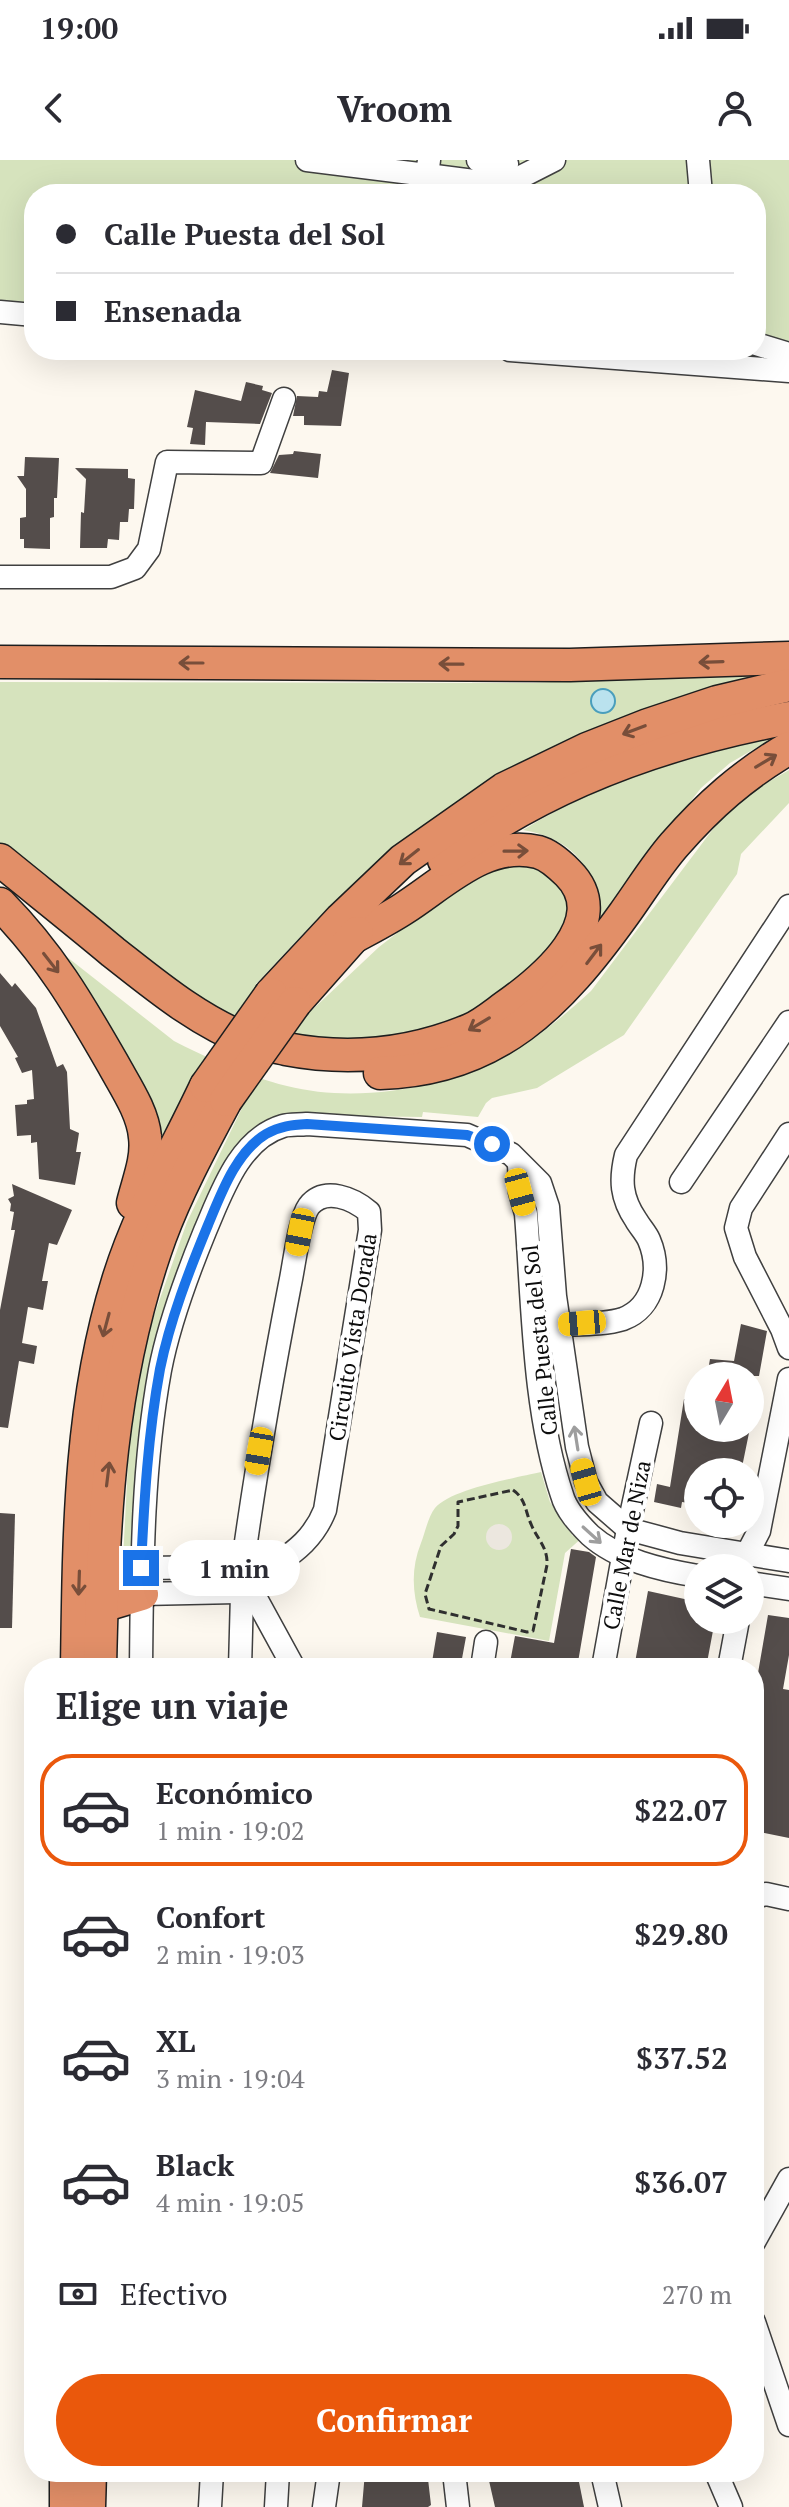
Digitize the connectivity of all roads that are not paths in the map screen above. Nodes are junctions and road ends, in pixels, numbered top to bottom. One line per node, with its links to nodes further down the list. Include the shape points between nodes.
1 (307, 160): 6 (street)
2 (478, 160): 5 (street)
3 (554, 160): 8 (street)
4 (698, 160): 9 (street)
5 (507, 164)
6 (428, 168): 7 (street)
7 (500, 184)
8 (507, 184)
9 (700, 184)
10 (0, 312): 11 (street)
11 (24, 314)
12 (766, 347): 13 (street)
13 (789, 354)
14 (643, 360): 15 (street)
15 (789, 371)
16 (284, 399): 17 (street, via 261,463 167,462 149,549 135,568 111,577)
17 (0, 577)
18 (789, 658): 19 (highway, one-way to 19, via 570,665)
19 (0, 662)
20 (789, 685): 28 (highway, one-way to 28, via 648,725 504,789 403,860 341,919)
21 (789, 718): 27 (highway, via 722,730 563,786 476,836)
22 (789, 748): 24 (highway, one-way to 22, via 188,1028 240,1057 328,1073 426,1069 498,1042 540,1013 576,977 672,848 720,795)
23 (0, 860): 27 (highway, one-way to 23, via 479,858 500,851 542,853 575,881 582,896 580,924 566,954 547,976 472,1029 408,1050 354,1057 251,1042 197,1015)
24 (0, 882)
25 (0, 904): 34 (highway, one-way to 34, via 69,986 132,1098 145,1135)
26 (789, 906): 35 (street, via 626,1155 621,1185 657,1263 653,1289 639,1310 622,1319)
27 (350, 939): 28 (highway)
28 (283, 998): 30 (highway, bridge)
29 (789, 1022): 33 (street)
30 (216, 1093): 34 (highway, via 150,1199); 53 (highway, one-way to 30, via 106,1494 126,1357 160,1238)
31 (789, 1134): 36 (street, via 741,1208 736,1228)
32 (519, 1163): 35 (street, Calle Puesta del Sol, via 540,1183 548,1207); 39 (street, Calle Puesta del Sol); 48 (street, Calle Puesta del Sol, via 511,1154 467,1135 307,1124 283,1126 264,1135 238,1161 196,1255 161,1367 149,1447)
33 (681, 1182)
34 (118, 1279): 56 (highway, one-way to 56, via 100,1349 84,1455)
35 (560, 1325): 37 (street, Calle Puesta del Sol)
36 (789, 1348)
37 (566, 1376): 39 (street); 41 (street, Calle Puesta del Sol, one-way to 37, via 597,1502 586,1482)
38 (789, 1379): 42 (street, via 759,1531)
39 (539, 1382): 43 (street, Calle Puesta del Sol, one-way to 43, via 566,1505 589,1534)
40 (651, 1423): 41 (street, Calle Mar de Niza)
41 (628, 1529): 42 (street, Calle Puesta del Sol); 43 (street, Calle Mar de Niza)
42 (747, 1554)
43 (624, 1555): 47 (street, Calle Puesta del Sol); 63 (street, Calle Mar de Niza)
44 (764, 1557): 45 (street, Calle Puesta del Sol)
45 (789, 1561)
46 (186, 1568): 48 (street); 49 (street); 52 (street)
47 (684, 1573)
48 (141, 1581): 52 (street); 53 (highway); 59 (street)
49 (245, 1581): 49 (street, Circuito Vista Dorada, via 309,1538 325,1510 370,1230 369,1212 340,1196 323,1196 309,1206 300,1232 273,1370); 52 (street); 60 (street); 61 (street)
50 (764, 1585): 51 (street)
51 (789, 1589)
52 (187, 1593)
53 (102, 1602): 57 (highway); 58 (highway)
54 (735, 1634): 64 (street)
55 (486, 1642): 62 (street)
56 (77, 1658)
57 (100, 1658)
58 (121, 1658)
59 (141, 1658)
60 (241, 1658)
61 (288, 1658)
62 (484, 1658)
63 (605, 1658)
64 (731, 1658)
65 (764, 1894): 66 (street)
66 (789, 1899)
67 (789, 2179): 68 (street)
68 (764, 2224)
69 (764, 2351): 70 (street)
70 (789, 2425)
71 (66, 2482): 79 (highway)
72 (90, 2482): 80 (highway)
73 (211, 2482): 81 (street)
74 (277, 2482): 82 (street)
75 (328, 2482): 83 (street)
76 (455, 2482): 84 (street)
77 (604, 2482): 85 (street)
78 (720, 2482): 86 (street)
79 (66, 2507)
80 (89, 2507)
81 (210, 2507)
82 (276, 2507)
83 (324, 2507)
84 (458, 2507)
85 (610, 2507)
86 (731, 2507)

